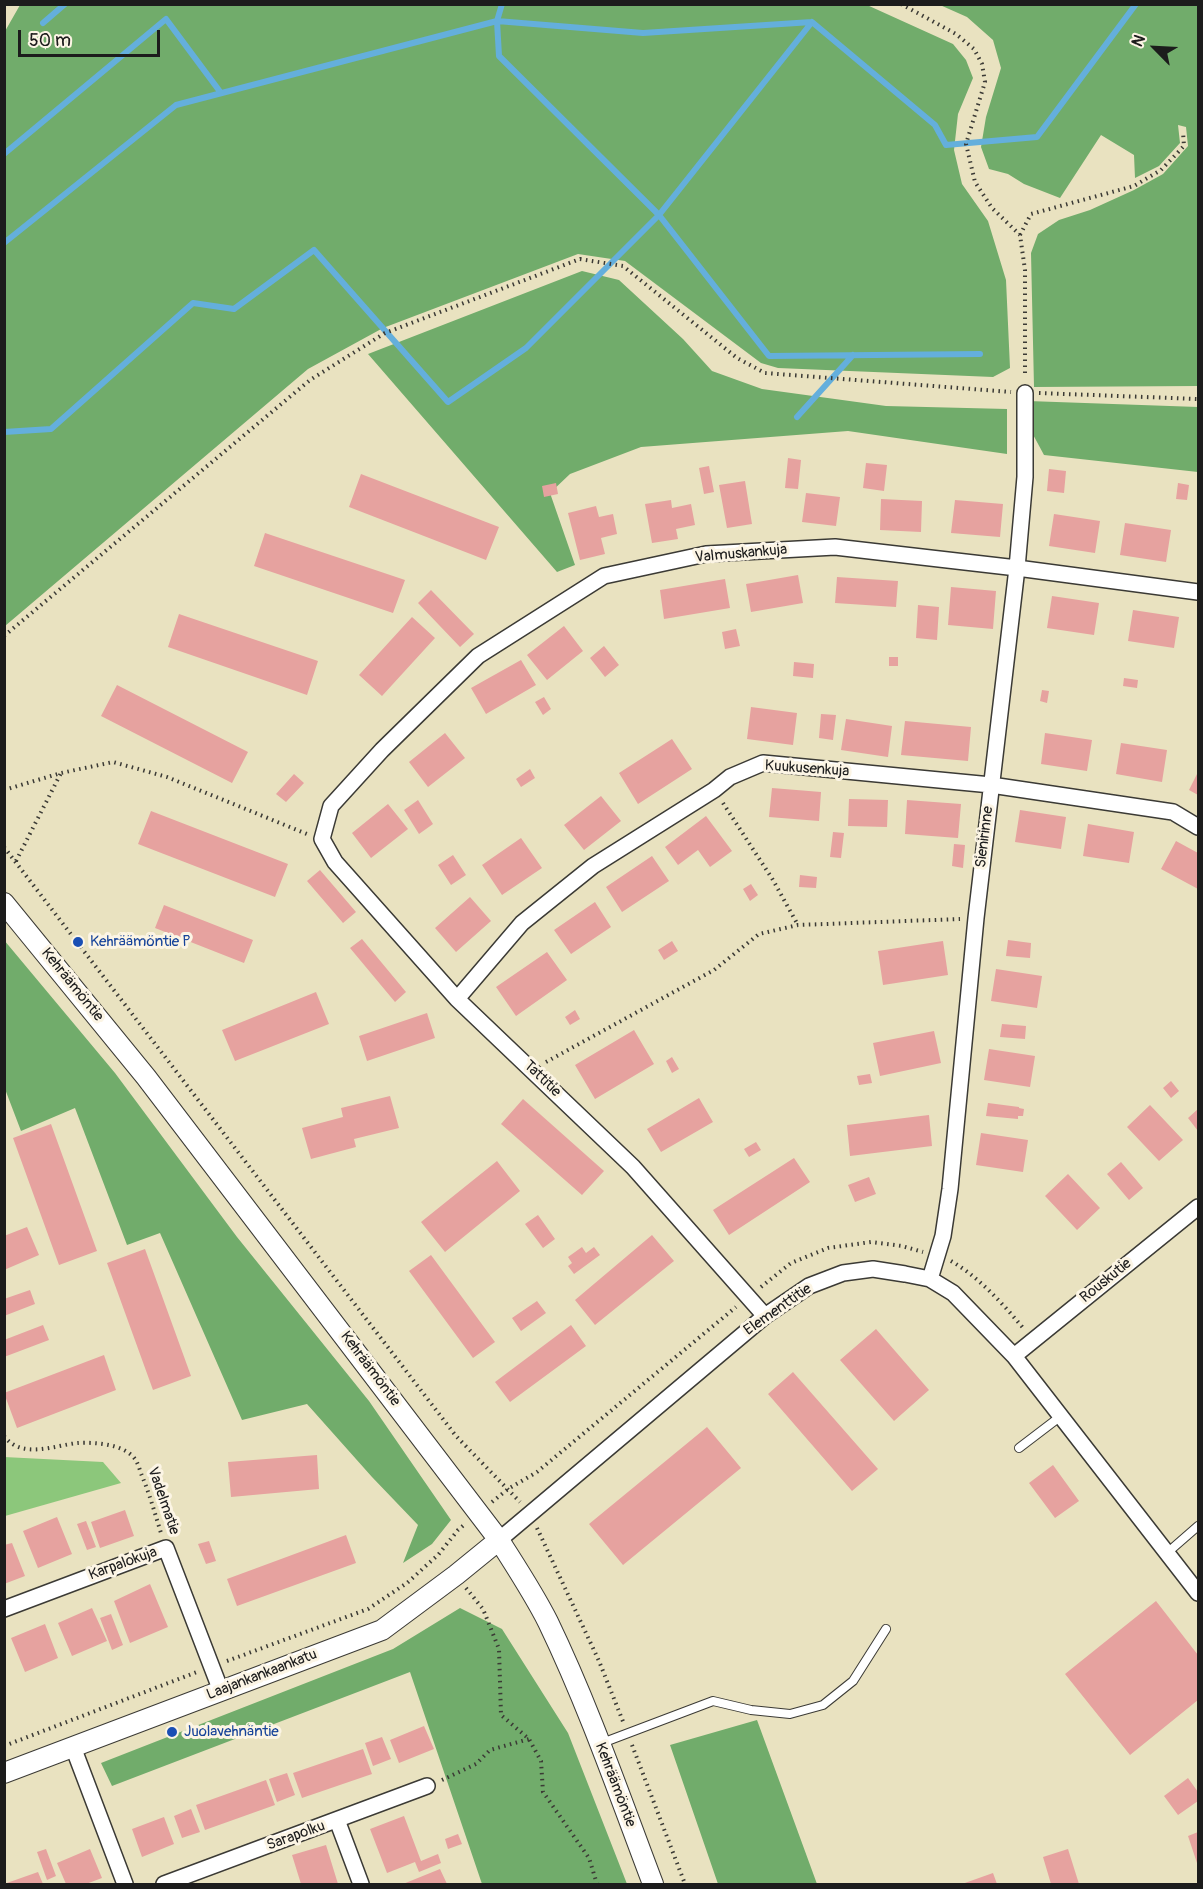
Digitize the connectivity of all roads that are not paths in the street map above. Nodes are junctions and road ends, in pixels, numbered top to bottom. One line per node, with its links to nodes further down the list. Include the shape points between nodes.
1 (1025, 393): 2 (street, Sienirinne, via 1025,477)
2 (1017, 568): 3 (street, Valmuskankuja); 4 (street, Sienirinne); 6 (street, Valmuskankuja, via 834,547 706,554 603,576 478,656 331,806)
3 (1198, 592)
4 (991, 785): 5 (street, Kuukusenkuja, via 1173,812); 8 (street, Kuukusenkuja, via 763,763 729,777 593,866 522,923); 10 (street, Sienirinne, via 950,1189 943,1236)
5 (1198, 827)
6 (322, 839): 8 (street, Tattitie, via 335,862)
7 (4, 903): 16 (street, Kehräämöntie, via 146,1077)
8 (457, 999): 11 (street, Tattitie, via 633,1167)
9 (1198, 1207): 12 (street, Rouskutie)
10 (930, 1279): 11 (street, Elementtitie, via 873,1269 843,1273 809,1286); 12 (street, Elementtitie, via 953,1293)
11 (765, 1316): 16 (street, Elementtitie)
12 (1014, 1356): 13 (street, Elementtitie)
13 (1061, 1416): 14 (lane); 17 (street, Elementtitie)
14 (1019, 1448)
15 (1198, 1526): 17 (lane)
16 (499, 1540): 21 (street, Laajankankaankatu, via 382,1630); 22 (street, Kehräämöntie, via 548,1622)
17 (1167, 1552): 18 (street, Elementtitie)
18 (1198, 1593)
19 (4, 1609): 21 (street, Karpalokuja, via 166,1548)
20 (886, 1629): 22 (lane, via 853,1681 823,1705 790,1714 713,1701)
21 (221, 1691): 23 (street, Laajankankaankatu)
22 (600, 1744): 30 (street, Kehräämöntie)
23 (73, 1748): 24 (street, Laajankankaankatu); 27 (street)
24 (4, 1773)
25 (428, 1786): 26 (street, Sarapolku)
26 (337, 1820): 28 (street, Sarapolku); 29 (street)
27 (125, 1884)
28 (164, 1884)
29 (361, 1884)
30 (653, 1884)

